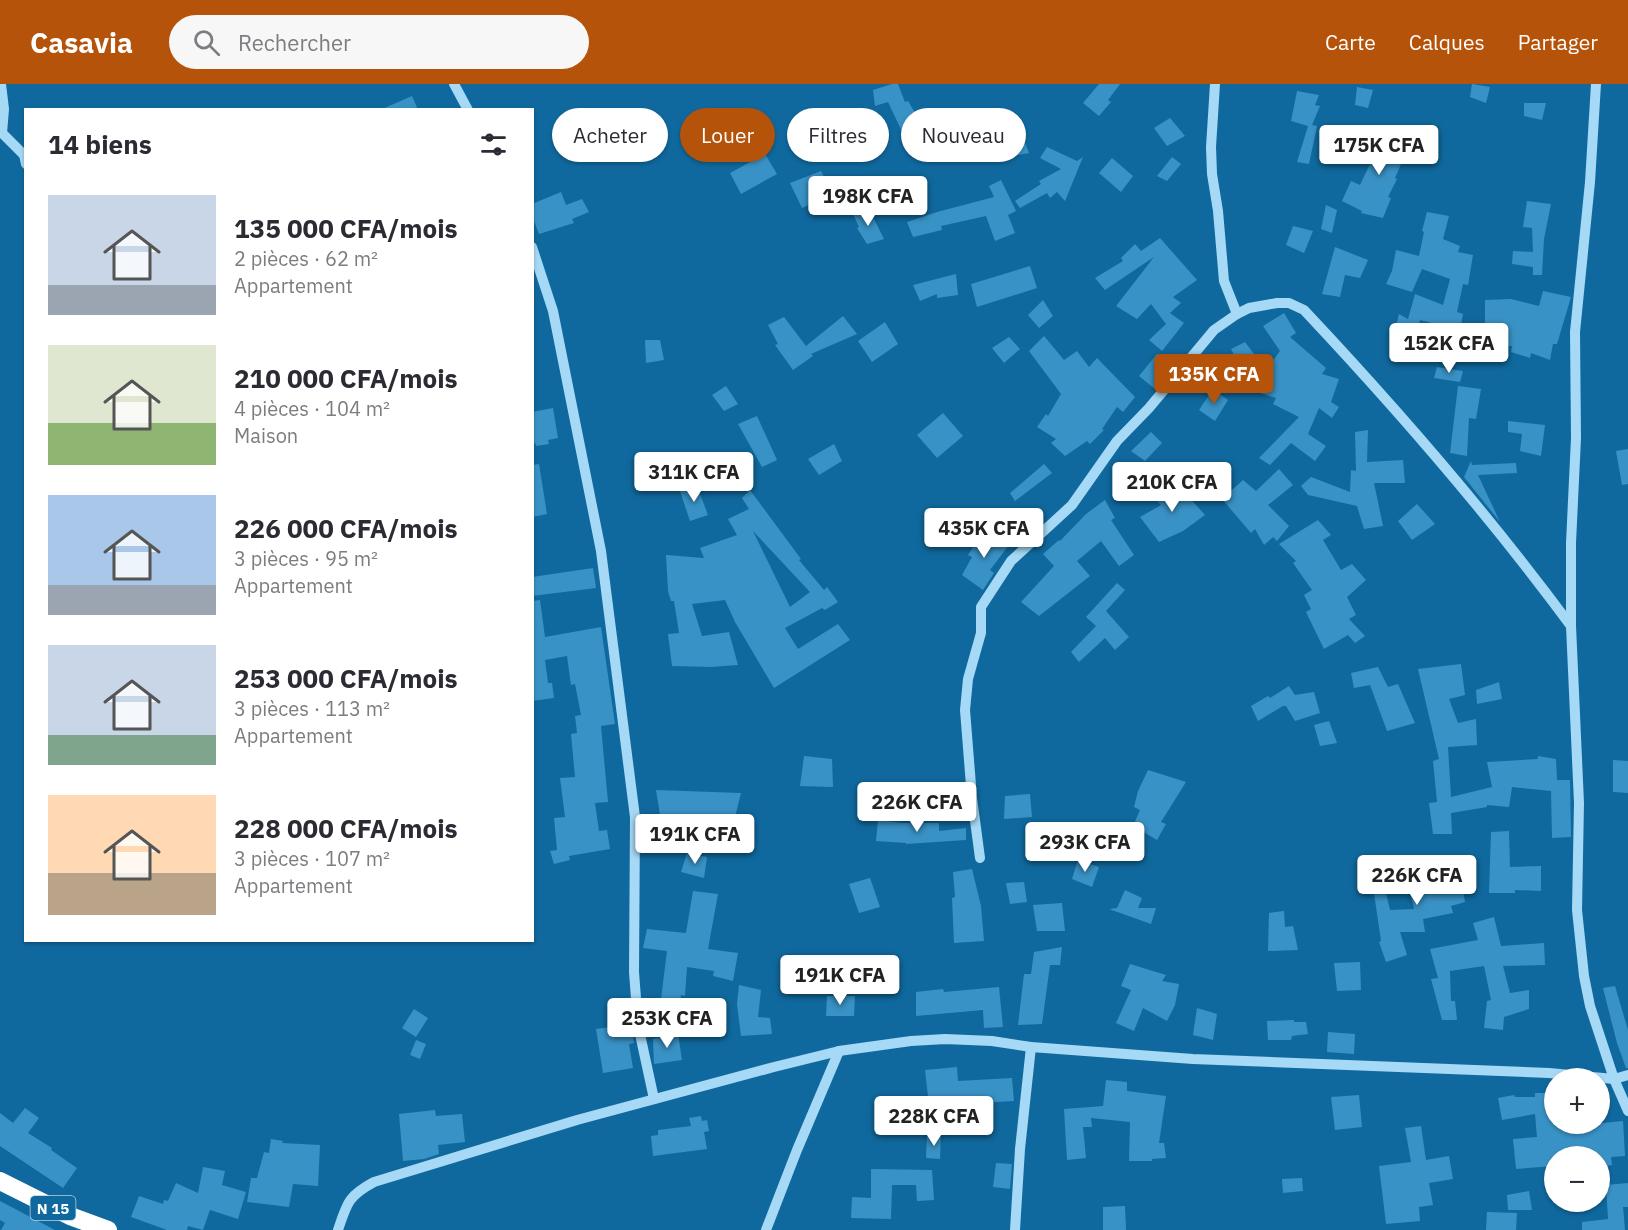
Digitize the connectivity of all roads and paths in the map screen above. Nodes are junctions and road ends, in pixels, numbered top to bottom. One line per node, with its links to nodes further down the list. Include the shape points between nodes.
1 (1, 84): 6 (street, via 2,133)
2 (454, 84): 5 (street)
3 (1215, 84): 8 (street, via 1212,174 1224,281)
4 (1596, 84): 9 (street, via 1575,332)
5 (467, 108)
6 (24, 155)
7 (534, 253): 15 (street, via 554,311 601,551 635,817 634,972 638,1025)
8 (1237, 314): 9 (street, via 1277,303 1289,303 1304,310 1432,453); 10 (street, via 1214,330 1116,441 1072,505 1011,561 981,607 981,633 968,679 965,710)
9 (1571, 626): 14 (street, via 1580,803 1578,935 1590,1005)
10 (980, 858)
11 (1031, 1047): 12 (street, via 945,1039); 14 (street, via 1193,1059); 21 (street)
12 (839, 1051): 15 (street); 20 (street)
13 (1628, 1075): 14 (street)
14 (1614, 1079): 16 (street)
15 (654, 1099): 19 (street, via 374,1182 355,1192)
16 (1628, 1111)
17 (0, 1181): 18 (highway, N 15)
18 (102, 1229)
19 (338, 1230)
20 (766, 1230)
21 (1015, 1230)

